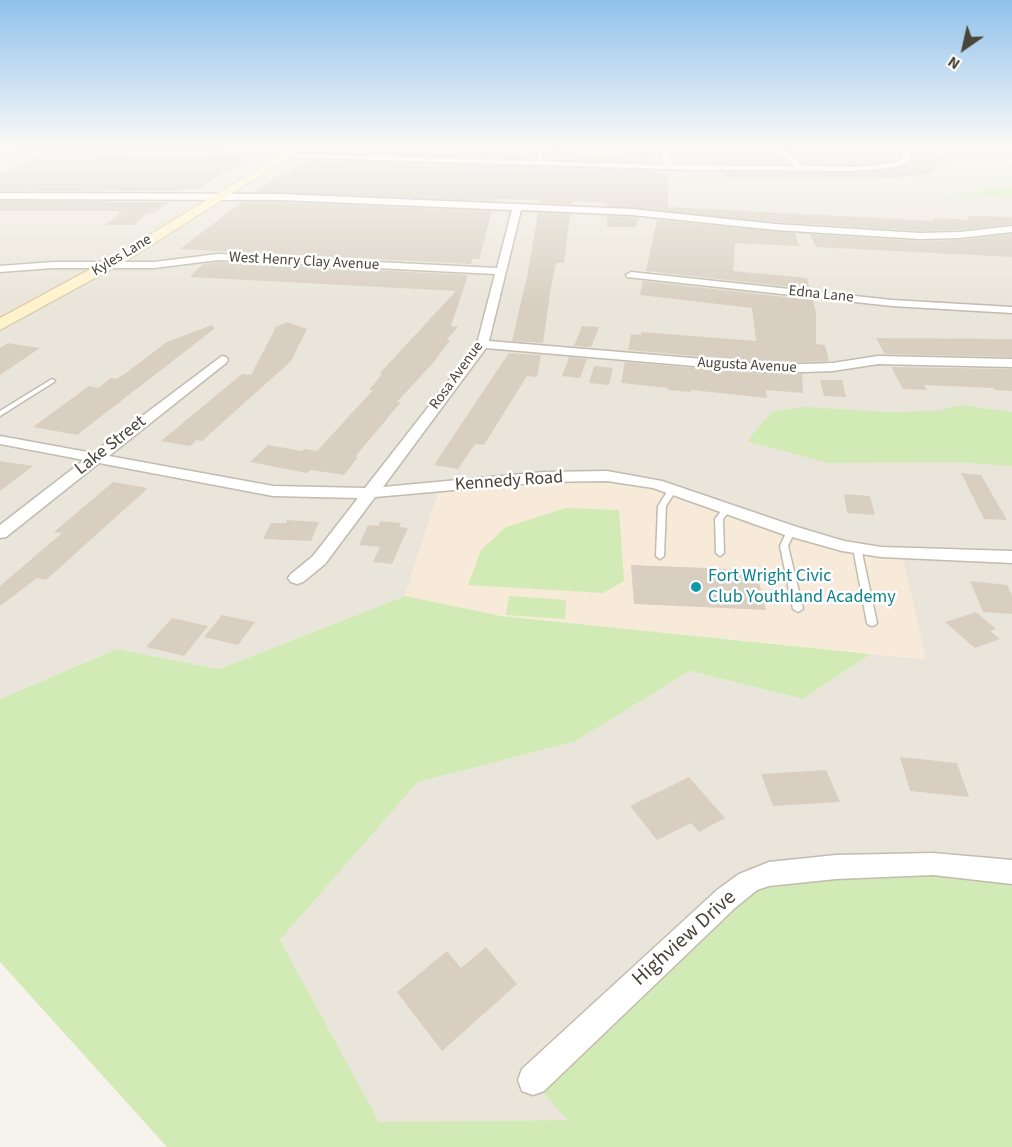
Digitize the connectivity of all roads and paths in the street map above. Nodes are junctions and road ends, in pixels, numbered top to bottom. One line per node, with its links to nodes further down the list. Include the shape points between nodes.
1 (215, 199): 5 (main road, Kyles Lane)
2 (316, 199): 3 (street)
3 (517, 207): 4 (street, via 670,214 776,227 920,236); 7 (street, Rosa Avenue)
4 (1012, 229)
5 (108, 265): 6 (street, West Henry Clay Avenue); 7 (street, West Henry Clay Avenue, via 154,265 218,257); 10 (main road, Kyles Lane)
6 (0, 269)
7 (501, 271): 11 (street, Rosa Avenue)
8 (631, 274): 9 (street, Edna Lane, via 892,303)
9 (1012, 309)
10 (0, 325)
11 (482, 344): 13 (street, Augusta Avenue, via 775,369 833,368 878,360); 19 (street, Rosa Avenue)
12 (222, 360): 17 (street, Lake Street)
13 (1012, 363)
14 (52, 381): 15 (lane)
15 (0, 414)
16 (0, 440): 17 (street, Kennedy Road)
17 (96, 458): 19 (street, Kennedy Road, via 273,491); 22 (street, Lake Street)
18 (673, 489): 19 (street, Kennedy Road, via 607,476 544,477); 20 (street, Kennedy Road); 25 (lane, via 662,506)
19 (369, 493): 27 (street, Rosa Avenue, via 319,560)
20 (728, 508): 21 (street, Kennedy Road); 24 (lane, via 718,519)
21 (791, 531): 23 (street, Kennedy Road); 28 (lane, via 784,546)
22 (0, 533)
23 (857, 548): 26 (street, Kennedy Road); 29 (lane)
24 (720, 553)
25 (660, 556)
26 (1012, 556)
27 (297, 578)
28 (798, 609)
29 (872, 623)
30 (1012, 872): 31 (street, Highview Drive, via 933,864 836,867 759,878 726,899)
31 (533, 1080)

